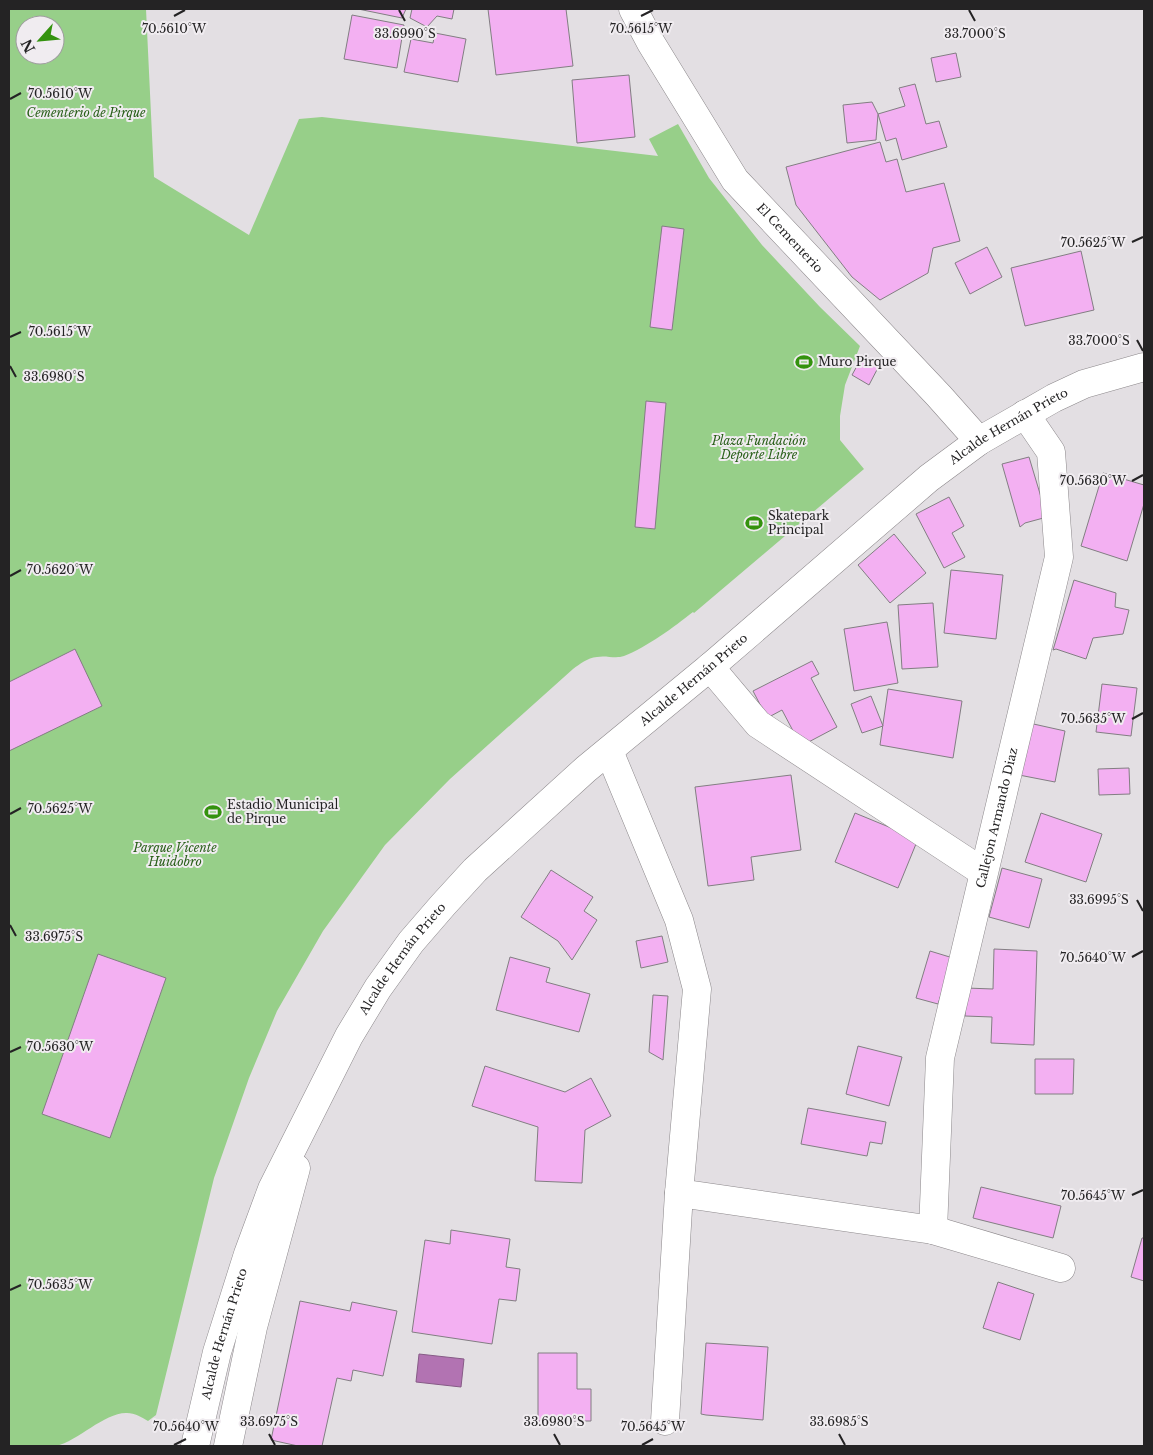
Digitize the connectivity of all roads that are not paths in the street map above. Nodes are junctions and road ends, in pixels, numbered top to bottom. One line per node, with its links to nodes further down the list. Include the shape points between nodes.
1 (633, 9): 4 (street, El Cementerio, via 735,180)
2 (1144, 367): 3 (street, Alcalde Hernán Prieto, via 1084,384)
3 (1025, 414): 4 (street, Alcalde Hernán Prieto); 7 (street, Callejon Armando Diaz, via 1051,452 1059,558)
4 (979, 441): 5 (street, Alcalde Hernán Prieto, via 929,478)
5 (710, 667): 6 (street, Alcalde Hernán Prieto); 7 (street, via 758,724)
6 (609, 751): 8 (street, Alcalde Hernán Prieto, via 526,822 442,905 378,988); 9 (street, via 679,920 697,989)
7 (983, 872): 10 (street, Callejon Armando Diaz, via 940,1058)
8 (323, 1086): 13 (street, Alcalde Hernán Prieto, via 272,1189 248,1254 217,1352); 14 (street, Alcalde Hernán Prieto, via 302,1146 253,1326)
9 (679, 1193): 10 (street); 12 (street)
10 (933, 1230): 11 (street)
11 (1061, 1268)
12 (665, 1421)
13 (195, 1446)
14 (228, 1446)

